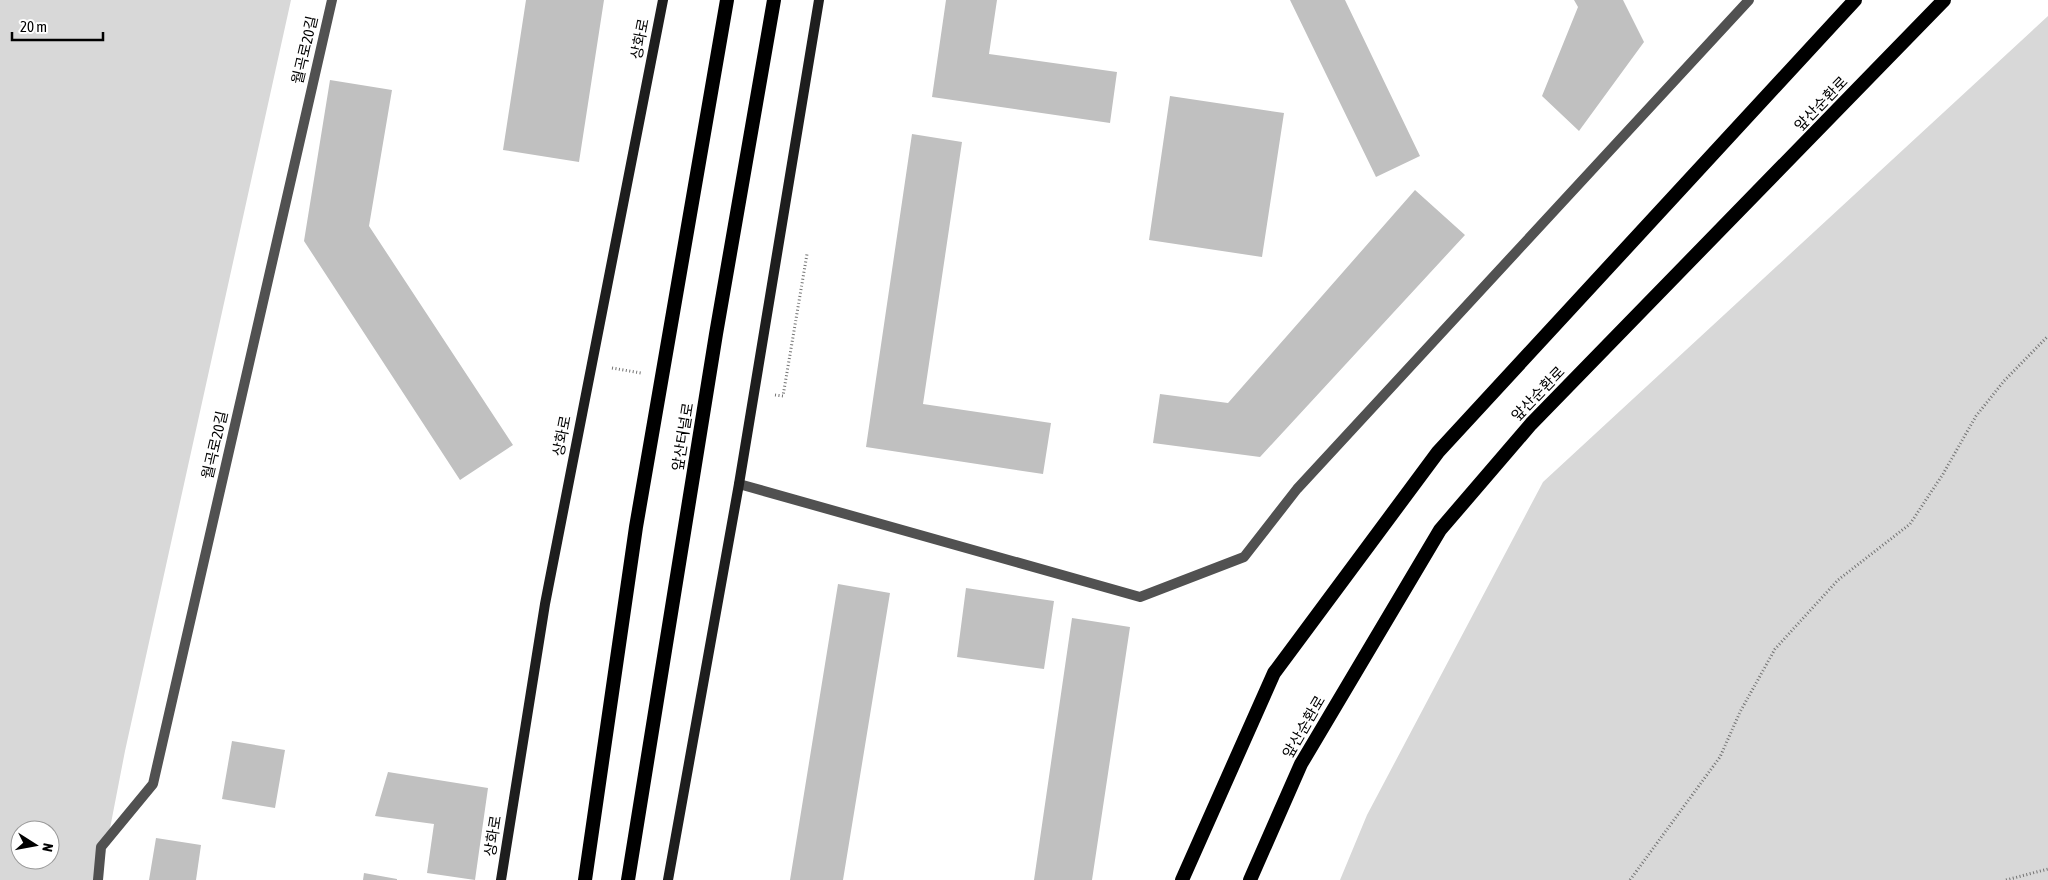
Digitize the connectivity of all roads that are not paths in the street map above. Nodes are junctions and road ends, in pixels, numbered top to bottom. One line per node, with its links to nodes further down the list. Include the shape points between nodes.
1 (332, 0): 10 (lane, 월곡로20길, via 153,784 101,847)
2 (663, 0): 11 (main road, 상화로, via 545,604)
3 (727, 0): 12 (highway, 앞산터널로, via 638,518)
4 (774, 0): 13 (highway, 앞산터널로)
5 (819, 0): 9 (main road)
6 (1748, 0): 9 (lane, via 1297,489 1244,557 1140,598)
7 (1855, 0): 15 (highway, via 1438,452 1274,673)
8 (1944, 0): 16 (highway, 앞산순환로, via 1531,424 1440,530 1301,764)
9 (739, 484): 14 (main road)
10 (98, 880)
11 (501, 880)
12 (585, 880)
13 (628, 880)
14 (668, 880)
15 (1182, 880)
16 (1250, 880)

